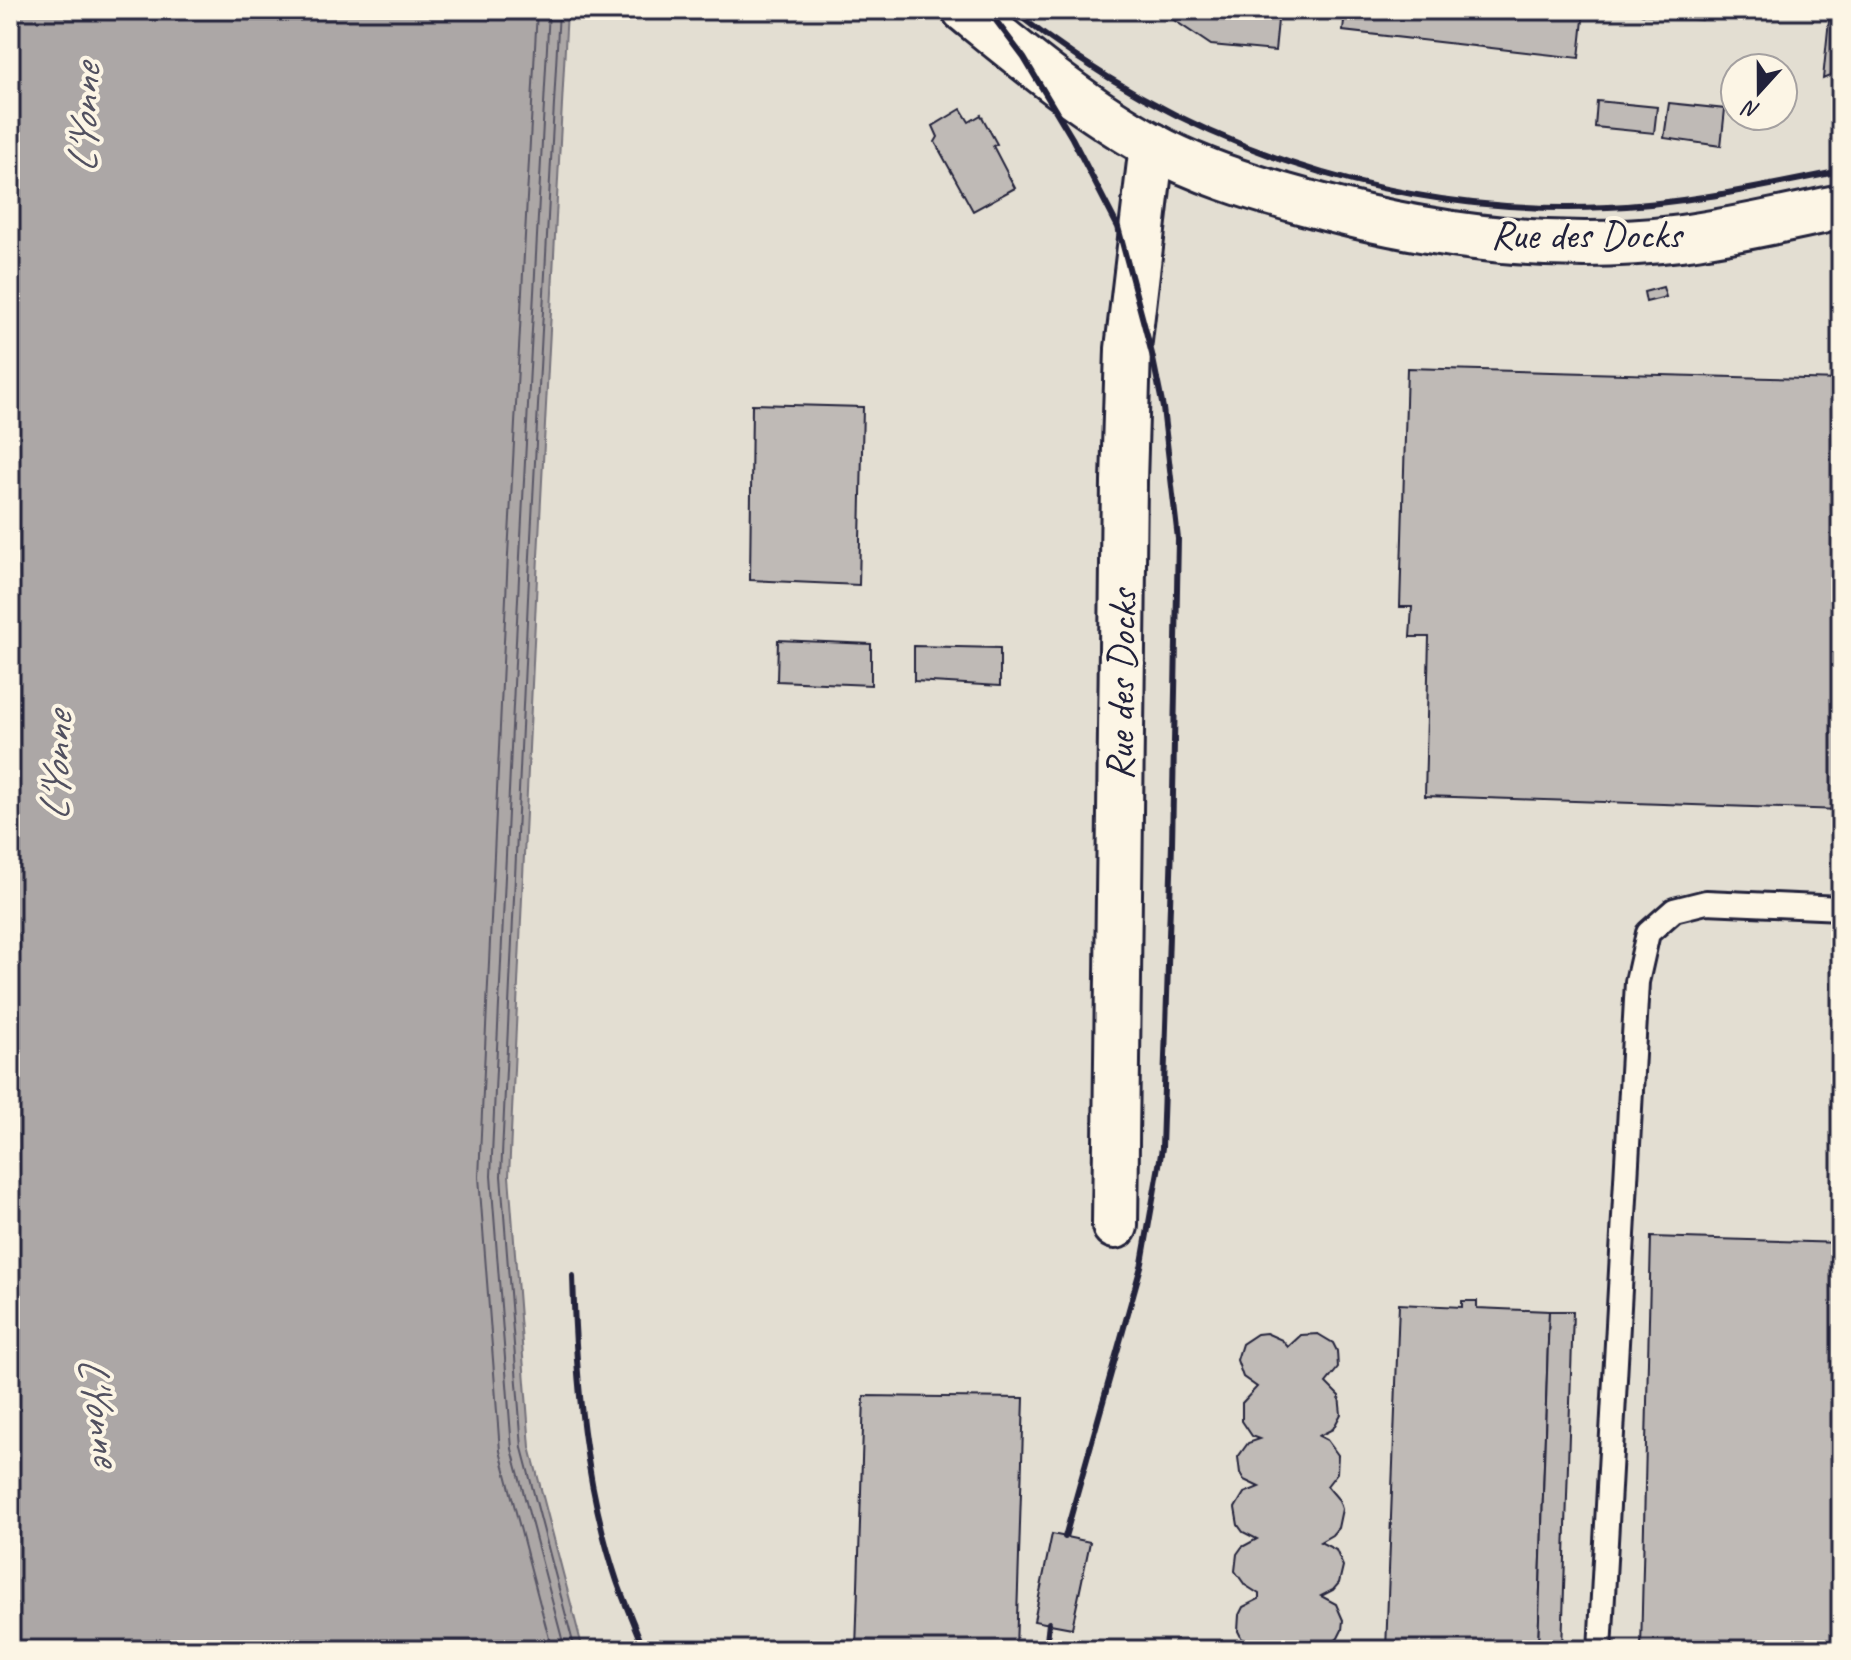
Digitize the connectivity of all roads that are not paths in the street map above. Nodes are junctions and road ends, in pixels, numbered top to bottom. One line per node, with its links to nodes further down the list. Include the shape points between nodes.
1 (965, 10): 2 (street, Rue des Docks, via 1078,98)
2 (1152, 145): 3 (street, Rue des Docks, via 1261,191 1428,230 1512,241 1679,238); 5 (street, Rue des Docks, via 1128,349)
3 (1841, 207)
4 (1841, 908): 6 (lane, via 1706,902 1674,910 1648,933 1637,982)
5 (1115, 1226)
6 (1600, 1650)

